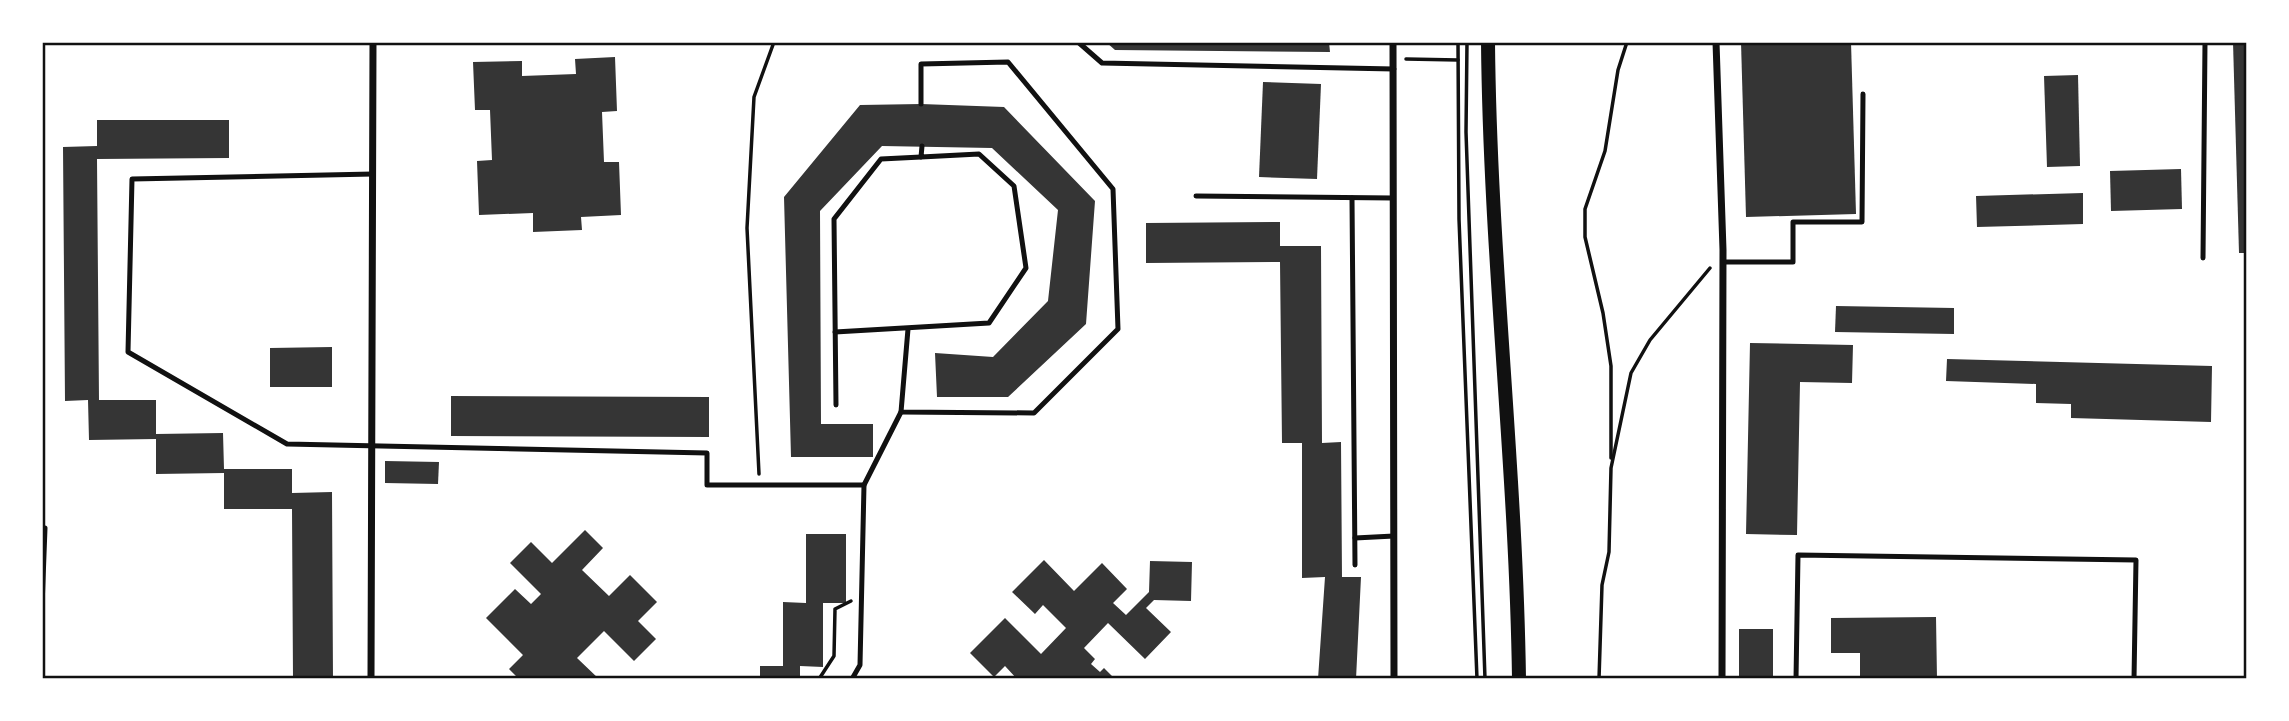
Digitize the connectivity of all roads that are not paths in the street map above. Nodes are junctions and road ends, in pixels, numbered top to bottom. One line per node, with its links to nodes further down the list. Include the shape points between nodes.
1 (373, 42): 12 (street)
2 (1078, 42): 7 (lane, via 1102,63)
3 (1393, 42): 7 (street)
4 (1488, 42): 32 (main road)
5 (1716, 42): 17 (street)
6 (2205, 42): 16 (lane)
7 (1394, 69): 15 (street)
8 (1863, 94): 17 (lane, via 1862,222 1793,222 1793,262)
9 (921, 104): 21 (lane, via 920,64 1008,62 1113,189 1118,329 1034,413)
10 (922, 146): 11 (lane)
11 (921, 157): 18 (lane, via 979,154 1014,186 1026,268 989,323); 19 (lane, via 881,159 834,219)
12 (373, 174): 22 (street); 22 (lane, via 132,179 128,352 287,444)
13 (1196, 196): 14 (lane)
14 (1352, 198): 15 (lane); 26 (lane)
15 (1394, 198): 25 (street)
16 (2203, 258)
17 (1723, 262): 33 (street)
18 (908, 329): 19 (lane); 21 (lane)
19 (835, 332): 20 (lane)
20 (836, 405)
21 (901, 412): 23 (lane)
22 (372, 446): 23 (lane, via 707,453 707,485); 29 (street)
23 (864, 485): 30 (lane, via 860,665)
24 (42, 528): 28 (lane)
25 (1394, 536): 26 (lane); 31 (street)
26 (1355, 538): 27 (lane)
27 (1355, 565)
28 (42, 607)
29 (371, 679)
30 (852, 679)
31 (1394, 679)
32 (1518, 679)
33 (1722, 679)
34 (1796, 679): 35 (lane, via 1798,555 2136,560)
35 (2134, 679)

